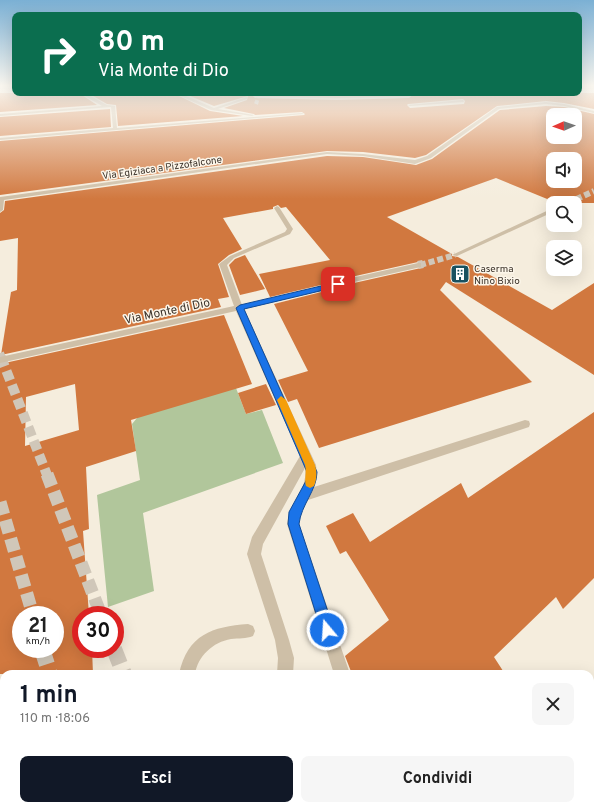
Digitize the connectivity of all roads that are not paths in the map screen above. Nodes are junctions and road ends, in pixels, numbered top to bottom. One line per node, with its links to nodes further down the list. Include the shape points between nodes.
1 (115, 124): 4 (street)
2 (180, 124): 4 (street)
3 (476, 124): 6 (street, Via Egiziaca a Pizzofalcone, via 430,157 415,162 327,153)
4 (115, 129): 5 (street)
5 (0, 139)
6 (1, 199): 8 (street)
7 (277, 208): 14 (street, via 289,231 282,237 226,260 223,264)
8 (0, 210)
9 (546, 213): 10 (street)
10 (455, 255)
11 (418, 265): 12 (street)
12 (354, 280)
13 (338, 284): 14 (street, Via Monte di Dio)
14 (240, 308): 15 (street, Via Monte di Dio); 17 (street)
15 (0, 360)
16 (525, 424): 18 (street)
17 (306, 456): 18 (street, via 312,480); 21 (street, via 254,554 285,652)
18 (304, 496): 22 (street, via 293,518 295,533)
19 (248, 631): 20 (street, via 226,633 207,641 192,657)
20 (188, 670)
21 (285, 670)
22 (341, 670)

